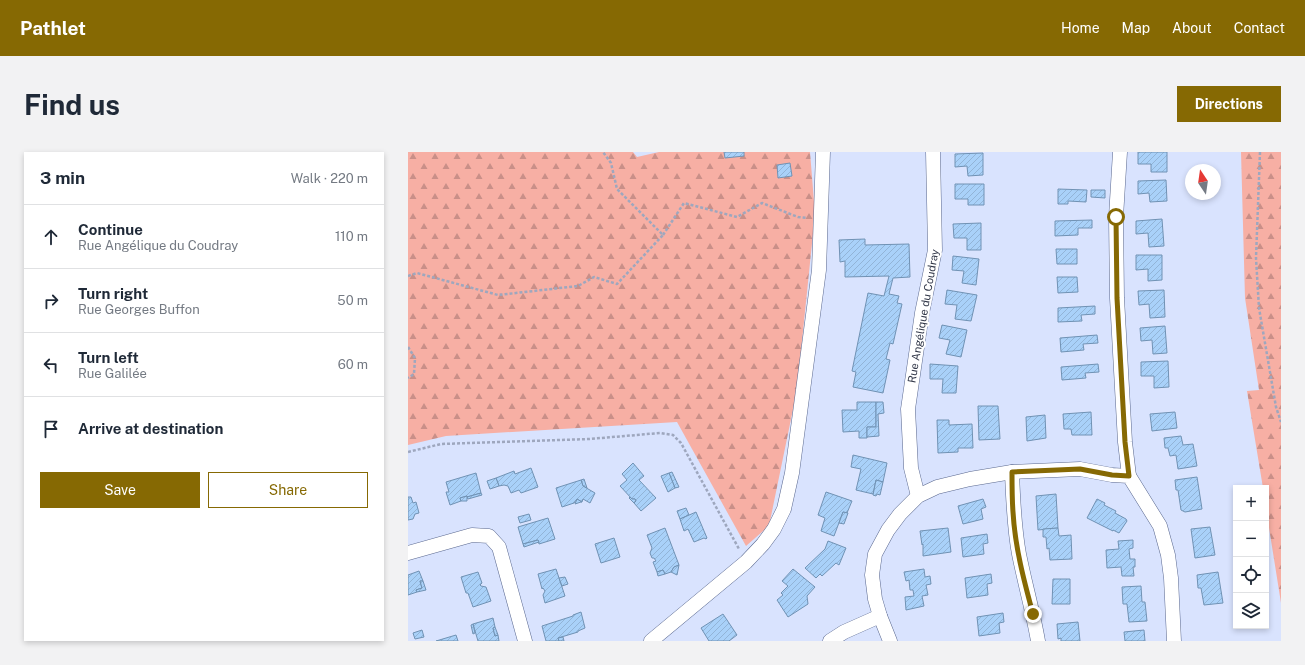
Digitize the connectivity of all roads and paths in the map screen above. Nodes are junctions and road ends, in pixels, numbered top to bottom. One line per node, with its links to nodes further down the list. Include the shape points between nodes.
1 (603, 152): 7 (path, via 611,163 617,189)
2 (823, 152): 6 (street)
3 (933, 152): 15 (street, Rue Angélique du Coudray, via 935,250 922,313 908,409 911,468)
4 (1120, 152): 14 (street, via 1116,217 1117,298)
5 (1260, 152): 11 (path, via 1256,258 1259,308 1276,407)
6 (821, 220): 7 (path, via 798,217 762,203 737,217 684,203); 17 (street, via 819,270 792,473 784,509 774,529)
7 (663, 234): 8 (path, via 617,284 594,278 578,286 498,295 417,273)
8 (408, 276)
9 (408, 347): 10 (path, via 415,358 414,374)
10 (408, 378)
11 (1281, 422)
12 (408, 452): 17 (path, via 441,444 589,439 660,433 673,435 681,444)
13 (1012, 472): 14 (street, via 1080,469); 15 (street, via 937,487); 23 (street, via 1013,514 1019,553)
14 (1129, 476): 24 (street, via 1160,526 1168,555)
15 (918, 496): 18 (street, via 888,530 875,554 872,575)
16 (408, 553): 19 (street, via 472,535 489,536 499,547)
17 (746, 562): 20 (street)
18 (880, 616): 21 (street); 22 (street)
19 (525, 641)
20 (651, 641)
21 (830, 641)
22 (890, 641)
23 (1038, 641)
24 (1174, 641)

